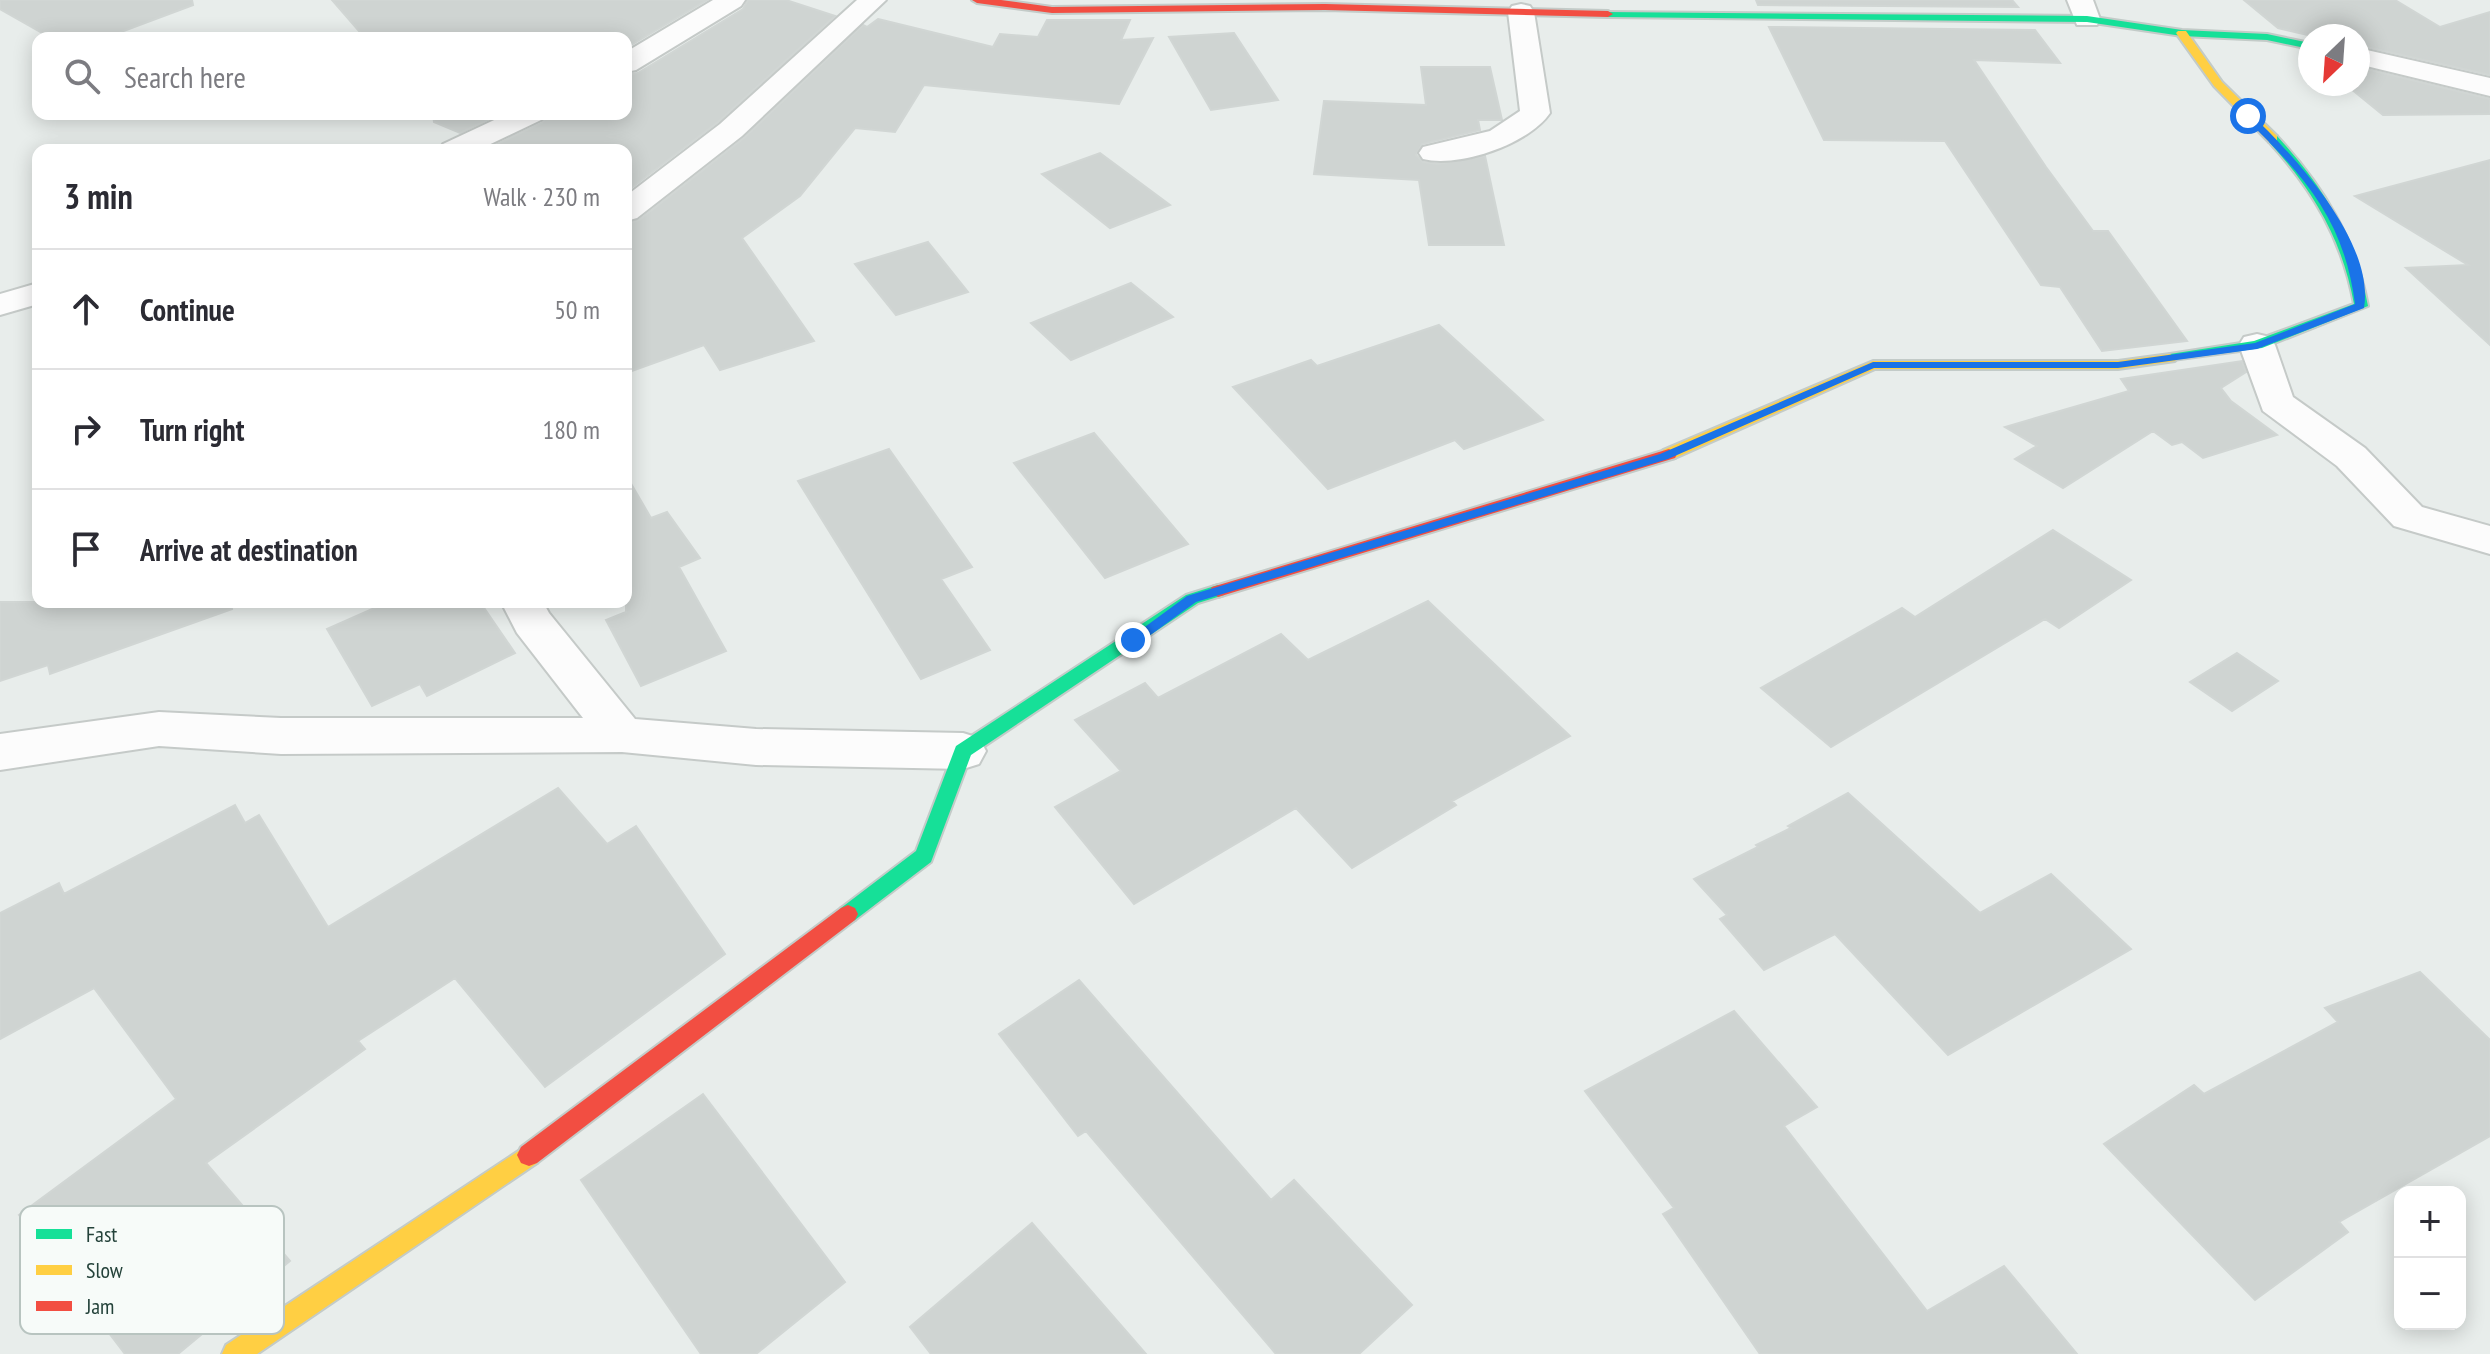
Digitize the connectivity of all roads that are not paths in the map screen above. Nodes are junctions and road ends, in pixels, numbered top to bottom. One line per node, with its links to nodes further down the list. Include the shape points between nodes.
1 (732, 0): 10 (street)
2 (873, 0): 15 (street, via 731,130)
3 (977, 0): 4 (street, via 1052,10)
4 (1414, 4): 6 (street)
5 (2083, 9): 6 (street); 7 (street)
6 (1521, 12): 14 (street, via 1535,113 1518,131 1498,141)
7 (2182, 33): 8 (street); 18 (street, via 2218,84 2290,157 2329,208 2355,265 2361,306)
8 (2298, 43)
9 (2370, 59): 11 (street)
10 (632, 60)
11 (2490, 87)
12 (518, 120): 13 (street)
13 (467, 144)
14 (1434, 153)
15 (632, 206)
16 (32, 295): 17 (street)
17 (0, 305)
18 (2257, 345): 19 (street, via 2276,403 2351,457 2408,517); 22 (street, via 2118,365 1873,365 1664,456 1192,599)
19 (2490, 540)
20 (525, 608): 21 (street)
21 (622, 735): 22 (street, via 756,747); 23 (street, via 281,736 159,729)
22 (963, 751): 24 (street, via 924,856 501,1176)
23 (0, 752)
24 (284, 1321)
25 (265, 1334): 26 (street)
26 (235, 1354)

